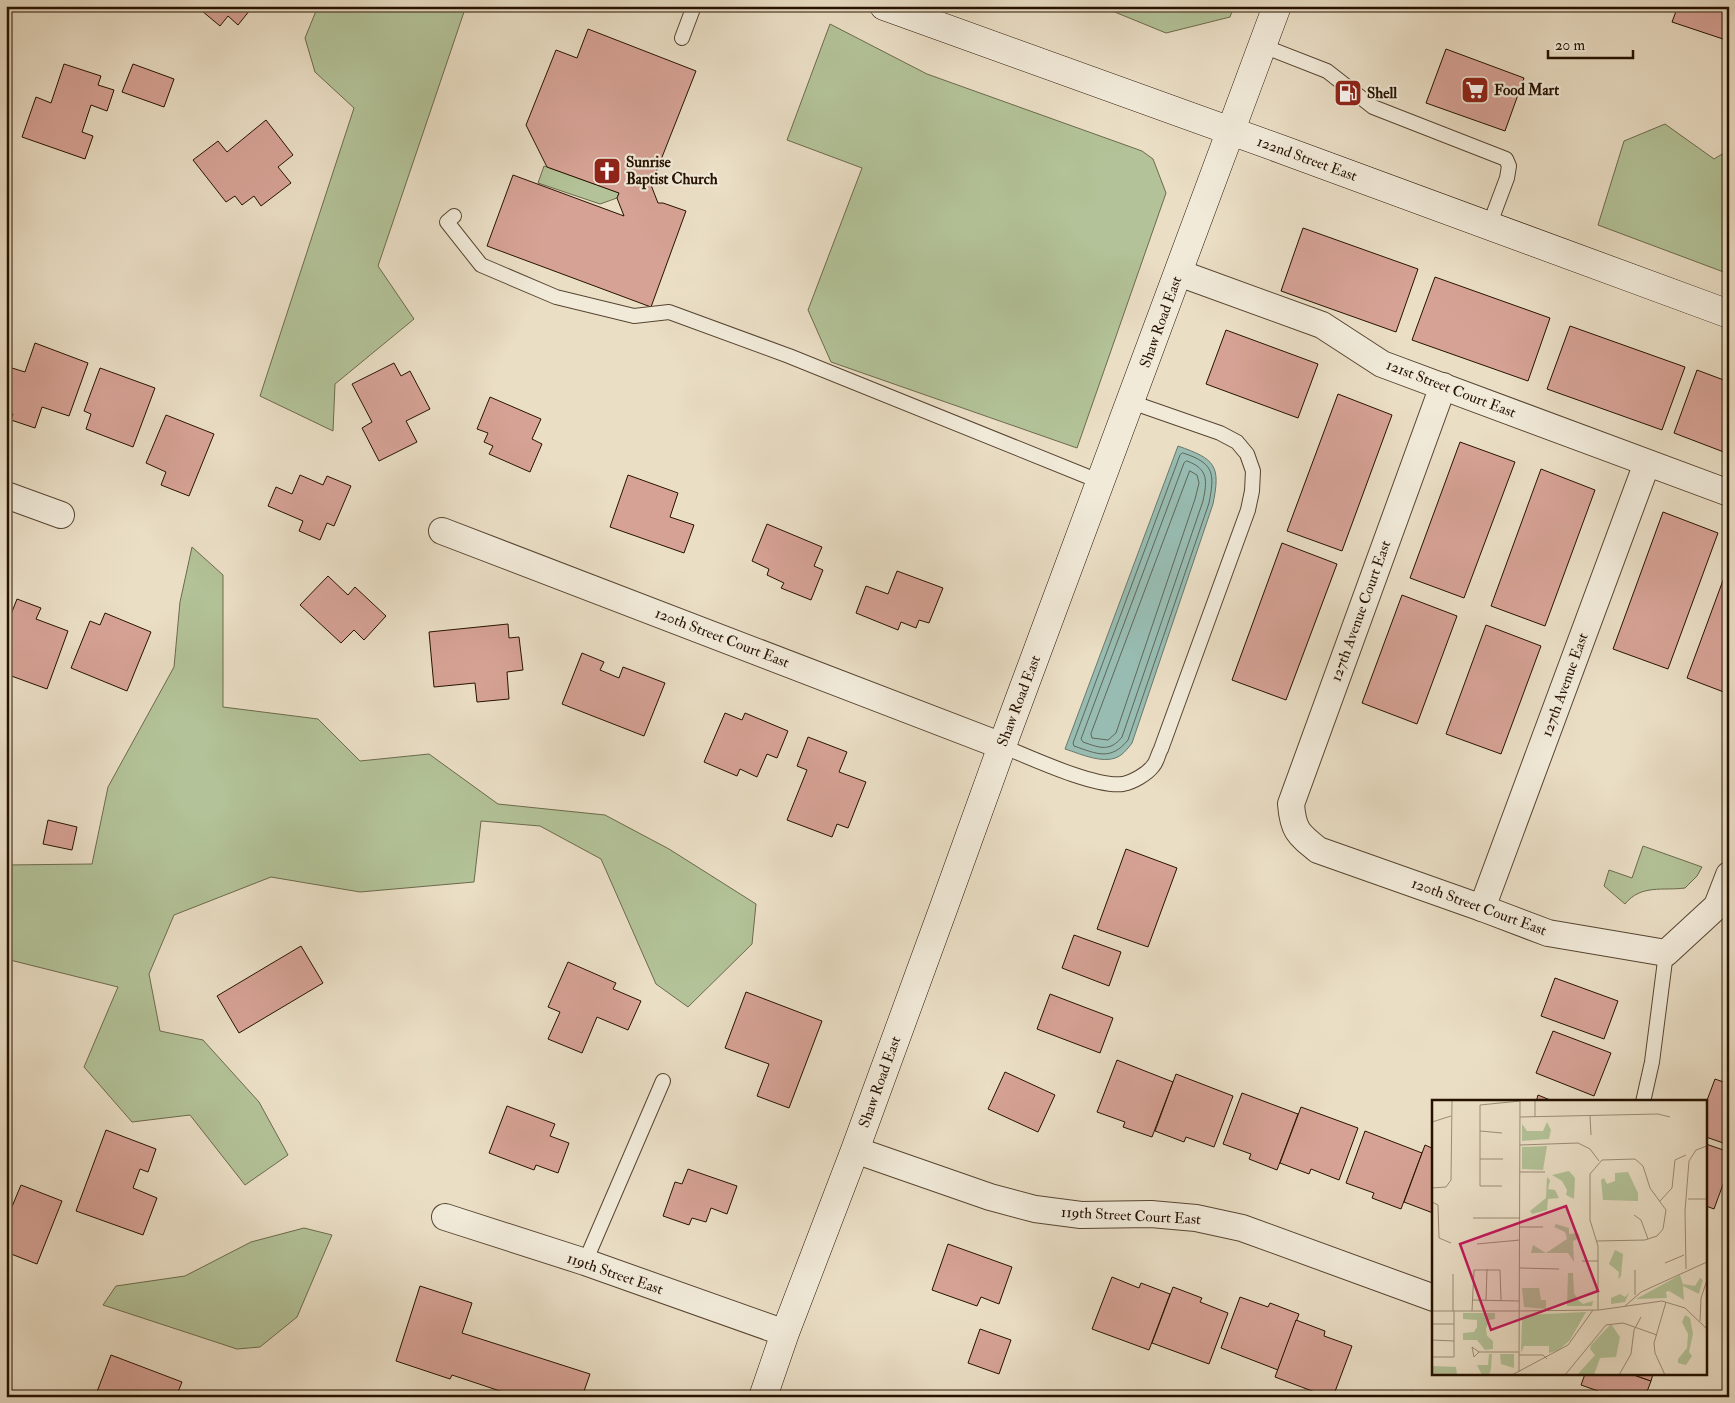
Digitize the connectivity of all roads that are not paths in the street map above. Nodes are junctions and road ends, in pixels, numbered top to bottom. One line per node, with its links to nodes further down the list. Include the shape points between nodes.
1 (694, 6): 4 (lane)
2 (884, 6): 6 (main road, 122nd Street East)
3 (1277, 6): 5 (main road, Shaw Road East)
4 (682, 38)
5 (1263, 46): 6 (main road, Shaw Road East); 8 (lane, via 1327,71 1373,107 1506,159 1510,166 1507,178)
6 (1231, 131): 8 (main road, 122nd Street East); 9 (main road, Shaw Road East)
7 (454, 216): 14 (lane, via 447,222 481,265 556,298 634,316 669,312 789,356)
8 (1489, 226): 10 (main road, 122nd Street East)
9 (1179, 273): 11 (street, 121st Street Court East, via 1322,325 1382,364); 12 (main road, Shaw Road East)
10 (1729, 314)
11 (1443, 386): 13 (street, 121st Street Court East); 20 (street, 127th Avenue Court East, via 1291,804 1293,821)
12 (1131, 402): 14 (main road, Shaw Road East); 19 (lane, via 1237,442 1247,454 1253,471 1248,510 1161,749 1153,766 1142,776 1124,784 1076,775)
13 (1647, 463): 15 (street, 121st Street Court East); 22 (street, 127th Avenue East)
14 (1101, 482): 19 (main road, Shaw Road East)
15 (1729, 493)
16 (6, 495): 17 (street)
17 (61, 515)
18 (442, 531): 19 (street, 120th Street Court East)
19 (1002, 746): 26 (main road, Shaw Road East)
20 (1300, 836): 22 (street, 120th Street Court East, via 1318,850)
21 (1729, 874): 23 (street, via 1717,906)
22 (1482, 908): 23 (street, 120th Street Court East, via 1548,933)
23 (1666, 953): 25 (lane, via 1652,1062)
24 (663, 1081): 28 (lane)
25 (1643, 1100)
26 (855, 1150): 29 (street, 119th Street Court East, via 990,1197 1035,1209 1081,1215 1151,1214 1196,1218 1242,1228); 30 (main road, Shaw Road East)
27 (445, 1217): 28 (street, 119th Street East)
28 (585, 1262): 30 (street, 119th Street East)
29 (1432, 1297)
30 (785, 1333): 31 (main road, Shaw Road East)
31 (763, 1397)

